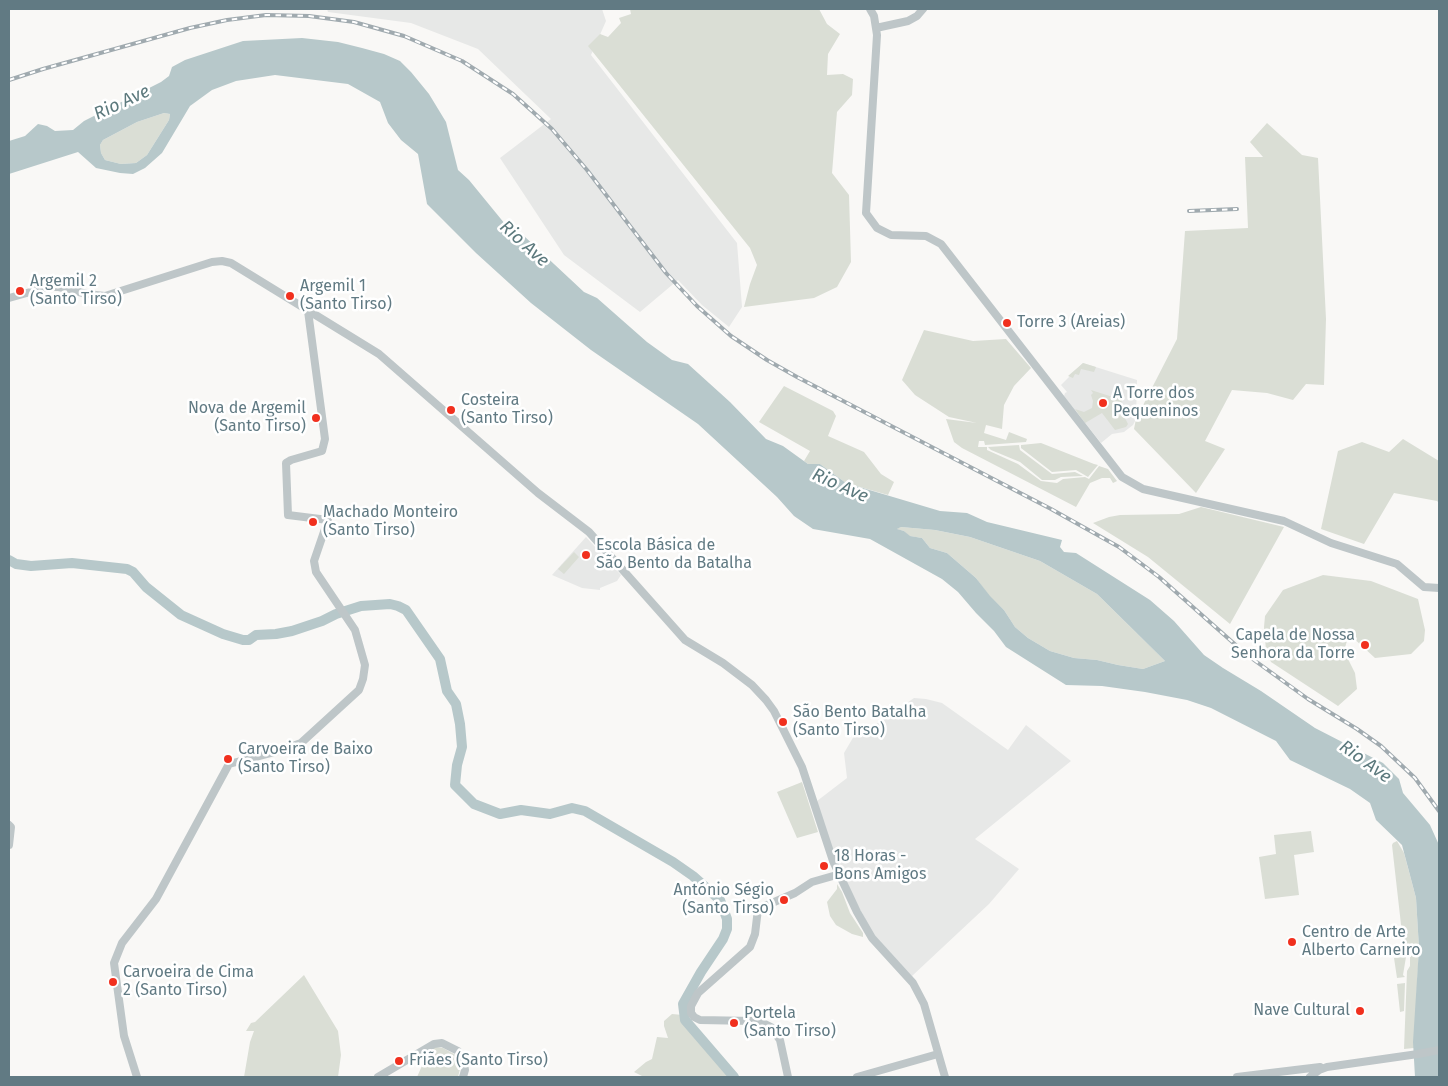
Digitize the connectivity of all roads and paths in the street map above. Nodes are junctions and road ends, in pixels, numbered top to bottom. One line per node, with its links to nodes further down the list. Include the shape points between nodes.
1 (870, 9): 3 (street)
2 (923, 9): 3 (street, via 908,21)
3 (876, 28): 6 (street, via 866,213 877,228 891,235 926,236 941,244 1122,477 1144,488 1284,521 1331,543 1397,564 1424,587)
4 (9, 298): 5 (street, via 48,287 105,296 222,261 231,263)
5 (308, 311): 9 (street, via 379,354 538,493 581,525 685,640 756,690 774,711 802,767); 16 (street, via 325,439 322,451 286,463 288,515 328,520 314,562 316,572 355,630 364,665 363,679 359,690 300,743 229,764 156,899 122,944 114,962 124,1036)
6 (1439, 588)
7 (10, 826): 8 (street)
8 (9, 845)
9 (840, 874): 13 (street, via 872,938 913,983 924,1004); 19 (street, via 812,882 758,909 750,947 698,993 691,1006 694,1017 700,1020 765,1024 780,1040)
10 (1439, 1045): 12 (street)
11 (1439, 1050): 12 (street)
12 (1428, 1052): 14 (street)
13 (938, 1054): 20 (street); 21 (street)
14 (1327, 1066): 15 (street); 23 (street)
15 (1295, 1074): 22 (street)
16 (137, 1077)
17 (378, 1077): 18 (street, via 434,1044 442,1043 458,1051 464,1059)
18 (463, 1077)
19 (789, 1077)
20 (857, 1077)
21 (944, 1077)
22 (1237, 1077)
23 (1310, 1077)

